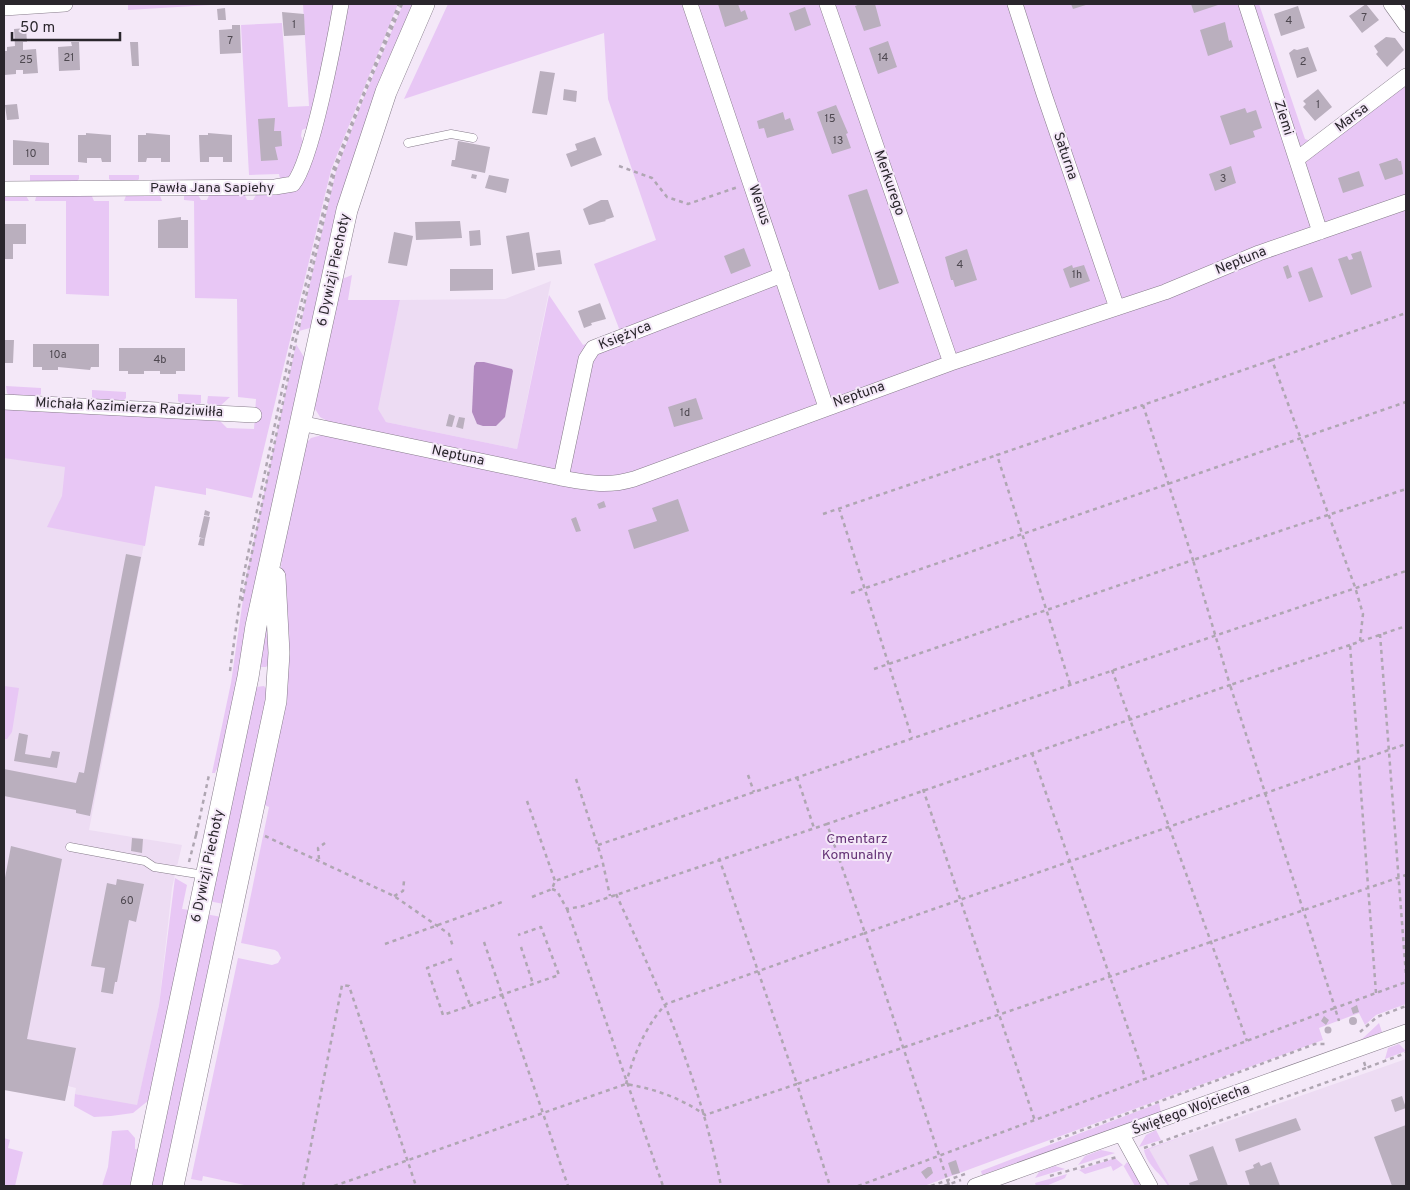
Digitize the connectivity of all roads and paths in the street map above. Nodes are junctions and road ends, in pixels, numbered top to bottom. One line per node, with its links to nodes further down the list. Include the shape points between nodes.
1 (65, 4): 10 (street)
2 (341, 4): 18 (street, Pawła Jana Sapiehy, via 319,106 302,169 293,184 276,188)
3 (400, 4): 58 (path, via 333,170 292,342 243,578)
4 (424, 4): 33 (street, 6 Dywizji Piechoty, via 386,92 356,178)
5 (690, 4): 17 (street, Wenus)
6 (827, 4): 27 (street, Merkurego)
7 (1015, 4): 22 (street, Saturna)
8 (1246, 4): 15 (street, Ziemi)
9 (1391, 4): 11 (street)
10 (4, 8)
11 (1406, 25)
12 (1406, 76): 15 (street, Marsa)
13 (473, 138): 14 (lane, via 451,134)
14 (408, 143)
15 (1297, 159): 20 (street, Ziemi)
16 (619, 166): 17 (path, via 652,178 667,198 688,204)
17 (751, 182): 21 (street, Wenus)
18 (4, 189)
19 (1406, 202): 20 (street, Neptuna)
20 (1320, 232): 22 (street, Neptuna)
21 (782, 275): 31 (street, Wenus); 36 (street, Księżyca, via 594,348 586,359)
22 (1118, 308): 27 (street, Neptuna)
23 (1406, 314): 26 (path)
24 (298, 331): 25 (path)
25 (295, 344)
26 (1272, 360): 30 (path); 34 (path)
27 (951, 363): 31 (street, Neptuna)
28 (4, 402): 32 (street, Michała Kazimierza Radziwiłła)
29 (1406, 402): 34 (path)
30 (1143, 405): 35 (path); 37 (path)
31 (826, 407): 36 (street, Neptuna, via 614,485)
32 (254, 415)
33 (300, 423): 36 (street, Neptuna); 43 (street, 6 Dywizji Piechoty)
34 (1301, 438): 37 (path); 41 (path)
35 (997, 455): 39 (path); 42 (path)
36 (561, 478)
37 (1169, 484): 42 (path); 44 (path)
38 (1406, 489): 41 (path)
39 (839, 508): 40 (path); 46 (path)
40 (823, 514)
41 (1330, 514): 44 (path); 47 (path)
42 (1023, 534): 46 (path); 49 (path)
43 (274, 546): 58 (street, 6 Dywizji Piechoty, via 256,626); 59 (street, 6 Dywizji Piechoty)
44 (1193, 560): 49 (path); 51 (path)
45 (1406, 570): 47 (path)
46 (864, 588): 48 (path); 55 (path)
47 (1355, 588): 51 (path); 53 (path, via 1363,614)
48 (851, 593)
49 (1047, 610): 55 (path); 60 (path)
50 (1406, 626): 52 (path)
51 (1217, 634): 57 (path); 61 (path)
52 (1380, 634): 53 (path); 65 (path)
53 (1360, 641): 54 (path)
54 (1350, 645): 61 (path); 67 (path)
55 (888, 664): 56 (path); 63 (path)
56 (874, 669)
57 (1112, 670): 60 (path); 62 (path)
58 (238, 675): 59 (street, via 269,677); 89 (street, 6 Dywizji Piechoty)
59 (279, 681): 151 (street, 6 Dywizji Piechoty)
60 (1070, 684): 63 (path)
61 (1230, 685): 62 (path); 74 (path)
62 (1128, 718): 66 (path); 78 (path)
63 (912, 738): 70 (path)
64 (1406, 744): 65 (path)
65 (1390, 750): 67 (path); 90 (path)
66 (1032, 752): 72 (path); 86 (path)
67 (1359, 761): 74 (path); 93 (path)
68 (207, 776): 85 (path)
69 (748, 776): 73 (path)
70 (797, 778): 73 (path); 77 (path)
71 (576, 779): 81 (path)
72 (923, 789): 76 (path); 99 (path)
73 (754, 792): 81 (path)
74 (1266, 795): 78 (path); 102 (path)
75 (527, 801): 92 (path)
76 (827, 824): 77 (path); 104 (path)
77 (814, 828): 83 (path)
78 (1169, 828): 86 (path); 107 (path)
79 (259, 833): 84 (path)
80 (325, 843): 84 (path, via 316,851)
81 (598, 845): 87 (path)
82 (70, 847): 89 (lane)
83 (719, 858): 95 (path); 113 (path)
84 (319, 860): 96 (path)
85 (189, 862)
86 (1070, 863): 99 (path); 115 (path)
87 (603, 864): 92 (path); 97 (path)
88 (1406, 875): 90 (path)
89 (206, 876): 150 (street, 6 Dywizji Piechoty)
90 (1399, 878): 93 (path); 114 (path)
91 (404, 881): 96 (path, via 403,891)
92 (555, 881): 94 (path)
93 (1368, 889): 102 (path); 118 (path)
94 (552, 890): 98 (path); 101 (path, via 557,891)
95 (616, 894): 97 (path); 120 (path)
96 (394, 896): 103 (path)
97 (610, 896): 101 (path)
98 (532, 897)
99 (961, 900): 104 (path); 124 (path)
100 (505, 902): 103 (path)
101 (567, 909): 135 (path)
102 (1304, 909): 107 (path); 123 (path)
103 (436, 927): 108 (path); 109 (path, via 449,934)
104 (865, 933): 113 (path); 130 (path)
105 (518, 935): 117 (path, via 541,927 558,975)
106 (484, 942): 119 (path)
107 (1211, 943): 115 (path); 128 (path)
108 (386, 944)
109 (453, 947)
110 (521, 947): 117 (path)
111 (452, 959): 121 (path, via 427,968 443,1015)
112 (457, 970): 121 (path)
113 (758, 971): 120 (path); 136 (path)
114 (1406, 975)
115 (1111, 976): 124 (path); 134 (path)
116 (1406, 982): 118 (path)
117 (533, 984): 119 (path)
118 (1376, 993): 123 (path)
119 (502, 995): 121 (path); 137 (path)
120 (666, 1004): 135 (path, via 657,1013 640,1045); 138 (path)
121 (470, 1005)
122 (1406, 1006): 127 (path, via 1377,1017)
123 (1335, 1008): 125 (path); 128 (path)
124 (999, 1014): 130 (path); 139 (path)
125 (1339, 1021)
126 (1406, 1032): 140 (street, Świętego Wojciecha)
127 (1358, 1034)
128 (1247, 1041): 134 (path)
129 (1331, 1044): 141 (path, via 1316,1044)
130 (903, 1048): 136 (path); 143 (path)
131 (1406, 1054): 133 (path)
132 (1362, 1056): 133 (path)
133 (1366, 1068): 142 (path)
134 (1146, 1080): 139 (path)
135 (626, 1084): 137 (path); 138 (path, via 665,1094); 156 (path)
136 (797, 1084): 138 (path); 158 (path)
137 (543, 1112): 144 (path); 155 (path)
138 (706, 1115): 157 (path)
139 (1035, 1120): 143 (path)
140 (1122, 1135): 147 (street, Świętego Wojciecha); 161 (street)
141 (1046, 1144)
142 (1139, 1150)
143 (940, 1157): 148 (path); 159 (path)
144 (407, 1159): 152 (path, via 349,986 342,985); 153 (path); 154 (path)
145 (1122, 1161): 146 (path, via 1114,1156)
146 (1042, 1178)
147 (971, 1180): 148 (path)
148 (947, 1181): 149 (path); 160 (path)
149 (949, 1185)
150 (140, 1186)
151 (173, 1186)
152 (303, 1186)
153 (334, 1186)
154 (416, 1186)
155 (568, 1186)
156 (663, 1186)
157 (722, 1186)
158 (830, 1186)
159 (858, 1186)
160 (931, 1186)
161 (1150, 1186)

